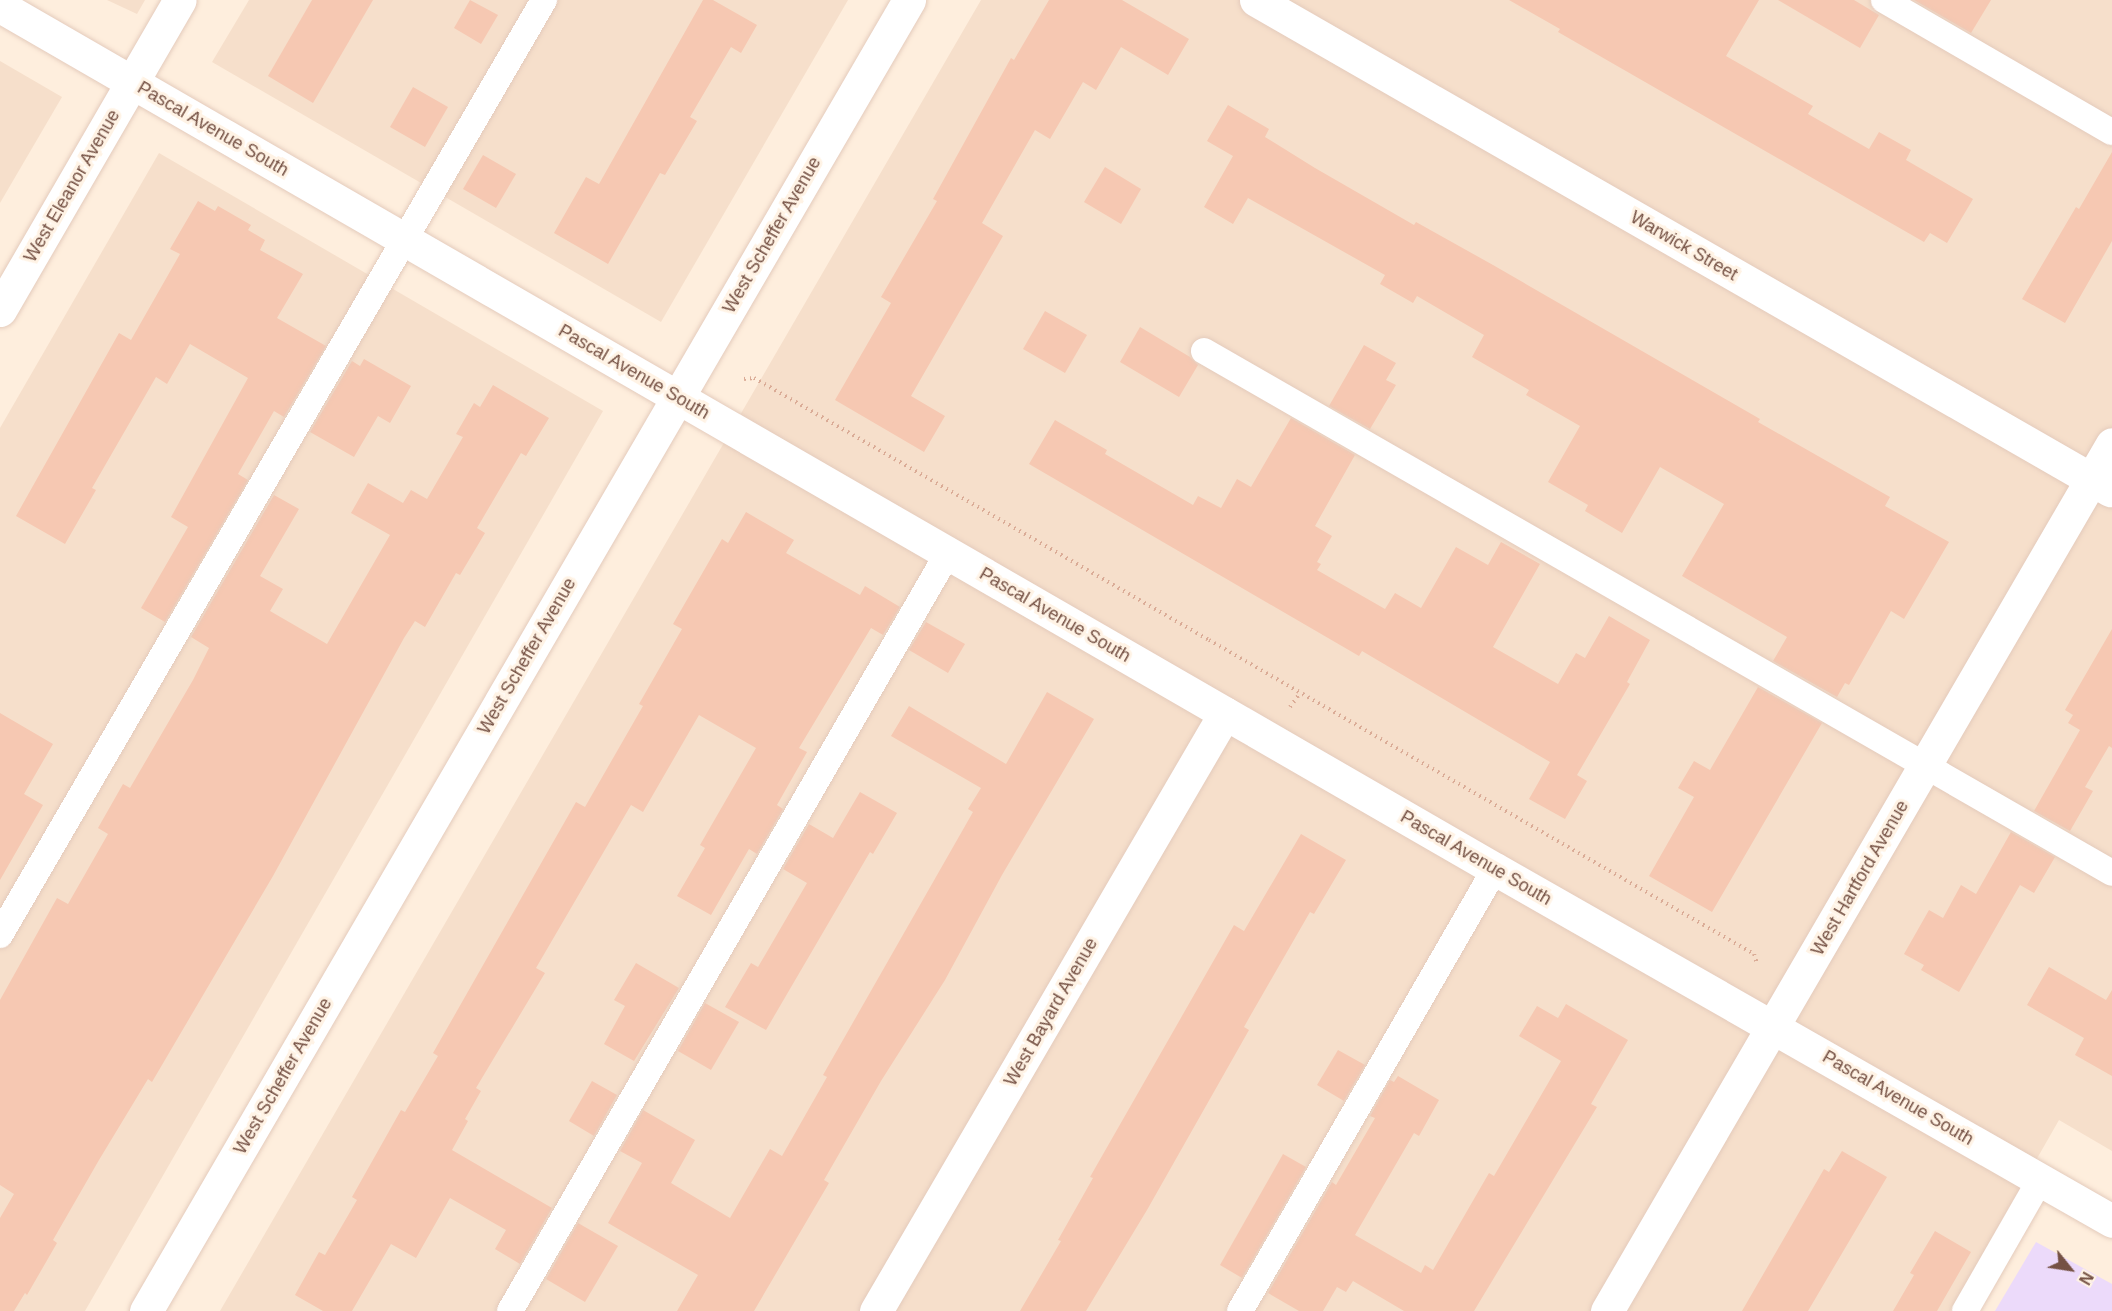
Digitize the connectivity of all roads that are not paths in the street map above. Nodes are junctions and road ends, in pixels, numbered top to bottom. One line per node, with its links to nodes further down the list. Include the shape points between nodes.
1 (180, 0): 7 (street, West Eleanor Avenue)
2 (544, 0): 9 (lane)
3 (909, 0): 12 (street, West Scheffer Avenue)
4 (1256, 0): 14 (street, Warwick Street)
5 (1884, 0): 8 (lane)
6 (0, 6): 7 (street, Pascal Avenue South)
7 (133, 82): 9 (street, Pascal Avenue South); 10 (street, West Eleanor Avenue)
8 (2112, 132)
9 (405, 240): 12 (street, Pascal Avenue South); 20 (lane)
10 (0, 310)
11 (1204, 351): 17 (lane)
12 (678, 397): 15 (street, Pascal Avenue South); 24 (street, West Scheffer Avenue)
13 (2112, 444): 14 (street, West Hartford Avenue)
14 (2102, 485): 17 (street, West Hartford Avenue)
15 (948, 553): 16 (street, Pascal Avenue South); 25 (lane)
16 (1225, 712): 18 (street, Pascal Avenue South); 26 (street, West Bayard Avenue)
17 (1925, 764): 19 (lane); 21 (street, West Hartford Avenue)
18 (1495, 868): 21 (street, Pascal Avenue South); 27 (lane)
19 (2112, 873)
20 (0, 935)
21 (1773, 1026): 22 (street, Pascal Avenue South); 28 (street, West Hartford Avenue)
22 (2040, 1180): 23 (street, Pascal Avenue South); 29 (lane)
23 (2112, 1221)
24 (146, 1311)
25 (510, 1311)
26 (876, 1311)
27 (1240, 1311)
28 (1607, 1311)
29 (1965, 1311)

